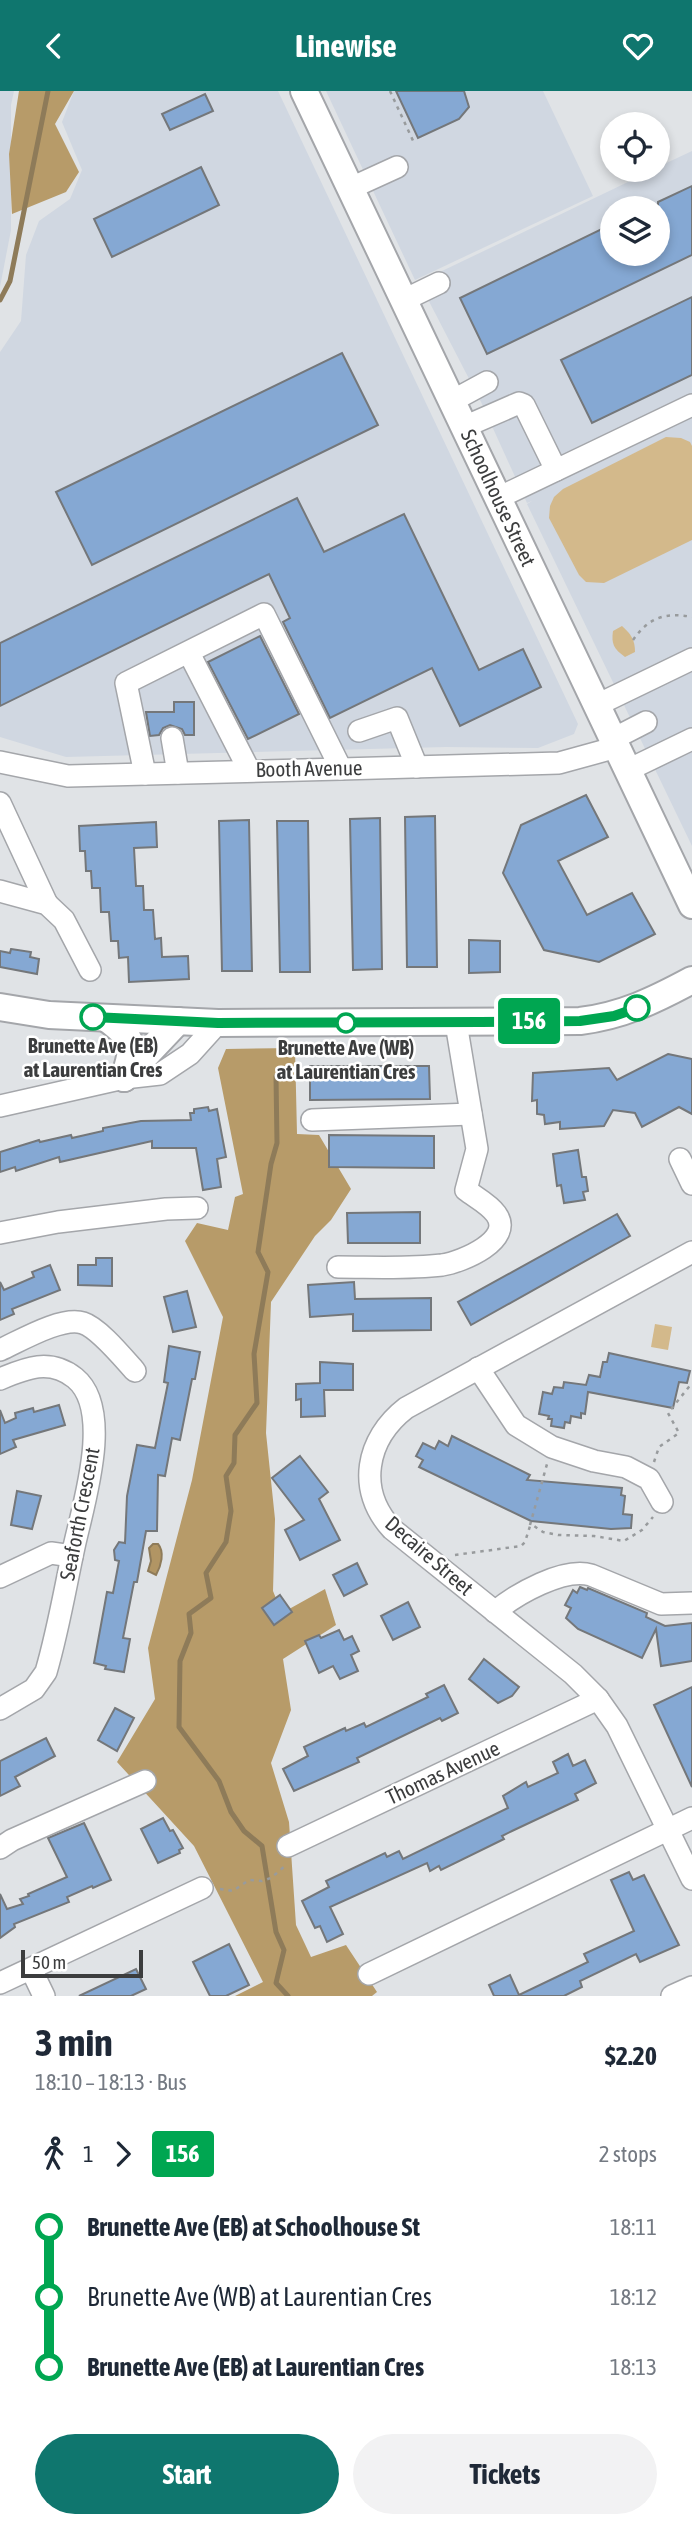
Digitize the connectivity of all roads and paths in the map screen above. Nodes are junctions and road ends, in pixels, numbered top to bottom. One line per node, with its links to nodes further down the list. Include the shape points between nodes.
1 (304, 91): 5 (main road, Schoolhouse Street)
2 (390, 91): 3 (path)
3 (415, 145)
4 (397, 167): 5 (street)
5 (351, 188): 7 (main road, Schoolhouse Street)
6 (439, 283): 7 (street)
7 (404, 300): 9 (main road, Schoolhouse Street)
8 (487, 382): 9 (street)
9 (452, 401): 11 (main road, Schoolhouse Street)
10 (692, 405): 12 (street)
11 (464, 427): 12 (street, via 519,403 524,405); 13 (main road, Schoolhouse Street)
12 (556, 470): 13 (street)
13 (498, 498): 18 (main road, Schoolhouse Street)
14 (692, 617): 15 (path, via 662,615)
15 (634, 640)
16 (189, 653): 26 (street, via 264,614); 27 (street); 29 (street, via 126,683)
17 (692, 659): 18 (street)
18 (597, 705): 23 (main road, Schoolhouse Street)
19 (646, 722): 23 (street)
20 (359, 731): 25 (street, via 397,717)
21 (172, 738): 28 (street)
22 (692, 739): 23 (street)
23 (619, 752): 25 (street, Booth Avenue, via 559,763); 33 (main road, Schoolhouse Street)
24 (0, 762): 29 (street, Booth Avenue, via 68,776)
25 (417, 767): 26 (street, Booth Avenue)
26 (341, 769): 27 (street, Booth Avenue)
27 (249, 770): 28 (street, Booth Avenue)
28 (178, 773): 29 (street, Booth Avenue)
29 (145, 774)
30 (0, 803): 32 (street)
31 (0, 891): 32 (street)
32 (47, 904): 34 (street, via 64,920)
33 (692, 905)
34 (90, 970)
35 (692, 980): 40 (main road, via 637,1008 597,1019)
36 (0, 1007): 37 (main road)
37 (106, 1018): 38 (main road); 41 (main road, via 131,1043)
38 (178, 1021): 39 (main road); 41 (main road)
39 (218, 1023): 40 (main road); 41 (street, via 190,1054 160,1074)
40 (456, 1023): 43 (street)
41 (124, 1078): 42 (street)
42 (0, 1106)
43 (471, 1114): 44 (street); 50 (street, via 477,1149 466,1190 493,1210 499,1232 486,1246 444,1265)
44 (312, 1120)
45 (680, 1159): 46 (street)
46 (692, 1184)
47 (197, 1208): 48 (street, via 58,1221)
48 (0, 1233)
49 (692, 1252): 52 (street, Decaire Street)
50 (338, 1267)
51 (0, 1350): 53 (street, via 54,1325 82,1323 106,1339)
52 (478, 1368): 56 (street, via 516,1425); 62 (street, Decaire Street, via 399,1414 385,1427 372,1457 370,1481 380,1511 392,1529)
53 (135, 1371)
54 (0, 1379): 61 (street, Seaforth Crescent, via 28,1367 51,1366 79,1382 90,1403 94,1441)
55 (692, 1383): 57 (path, via 668,1413 679,1433 659,1447)
56 (552, 1447): 57 (street, via 626,1467); 59 (path)
57 (649, 1479): 58 (street)
58 (663, 1502)
59 (530, 1526): 60 (path, via 558,1535 624,1541); 62 (path, via 525,1542 514,1548)
60 (642, 1530)
61 (72, 1556): 63 (street, via 51,1553); 67 (street, Seaforth Crescent, via 46,1672 34,1689)
62 (428, 1559): 65 (street, Decaire Street)
63 (0, 1577)
64 (692, 1603): 65 (street, via 660,1604 581,1573 524,1591)
65 (495, 1612): 66 (street, Decaire Street)
66 (598, 1699): 70 (street, Decaire Street, via 614,1721); 71 (street, Thomas Avenue)
67 (0, 1709)
68 (145, 1781): 72 (street)
69 (692, 1818): 70 (street)
70 (667, 1829): 73 (street, Decaire Street); 76 (street)
71 (288, 1846): 74 (path, via 288,1864 271,1878 249,1880 233,1891)
72 (0, 1849)
73 (692, 1879)
74 (202, 1888): 75 (street)
75 (31, 1969): 77 (street); 79 (street)
76 (369, 1973)
77 (0, 1983)
78 (692, 1987): 80 (street)
79 (44, 1996)
80 (672, 1996)

